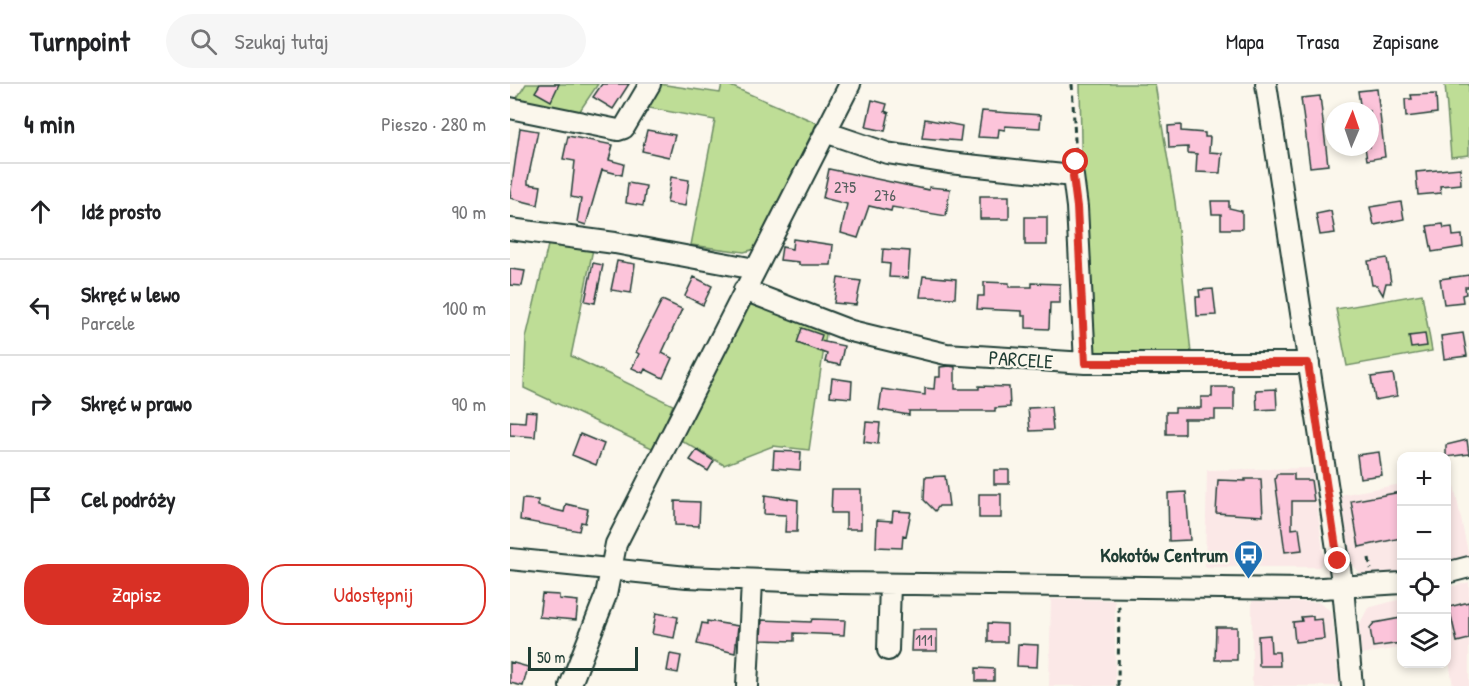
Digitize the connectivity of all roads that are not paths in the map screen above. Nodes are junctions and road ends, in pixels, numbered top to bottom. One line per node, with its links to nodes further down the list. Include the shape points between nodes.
1 (650, 84): 4 (street, via 624,128 618,130)
2 (849, 84): 5 (street)
3 (1266, 84): 10 (street)
4 (510, 108)
5 (825, 132): 7 (street); 9 (street, via 898,155 1073,176)
6 (510, 229): 7 (street, via 615,243)
7 (755, 269): 8 (street)
8 (744, 290): 9 (street, PARCELE, via 851,331 946,354); 13 (street, via 616,544)
9 (1085, 363): 10 (street, PARCELE)
10 (1308, 363): 18 (street)
11 (510, 559): 13 (street)
12 (1469, 567): 14 (street)
13 (612, 571): 15 (street); 20 (street)
14 (1451, 572)
15 (752, 581): 17 (street); 21 (street)
16 (1397, 583): 18 (street)
17 (890, 584): 18 (street); 19 (street)
18 (1343, 588): 22 (street)
19 (888, 650)
20 (570, 686)
21 (747, 686)
22 (1352, 686)

